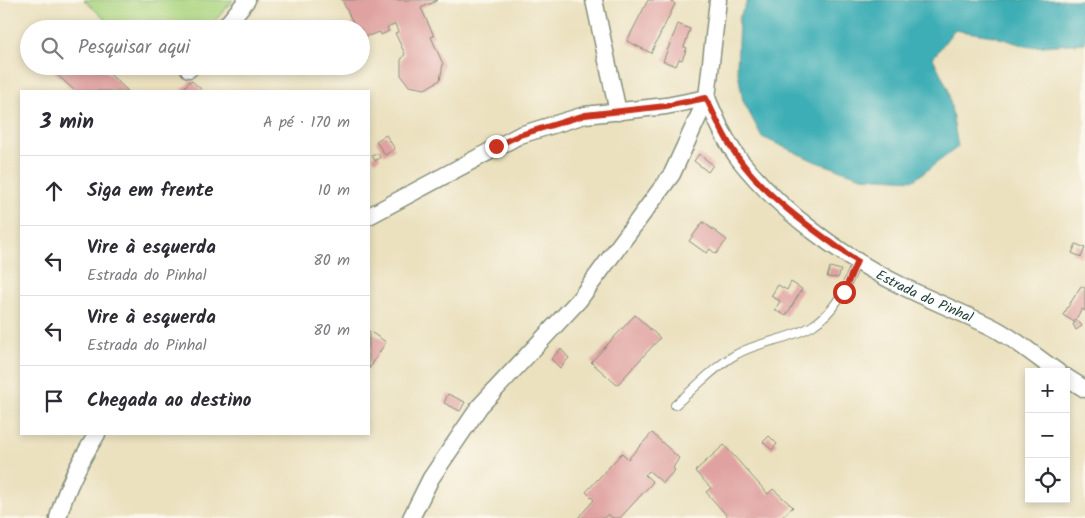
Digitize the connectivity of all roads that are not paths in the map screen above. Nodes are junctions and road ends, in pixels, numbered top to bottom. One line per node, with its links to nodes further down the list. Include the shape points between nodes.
1 (247, 0): 4 (street)
2 (594, 0): 6 (street)
3 (718, 0): 5 (street)
4 (230, 20)
5 (706, 98): 6 (street); 8 (street, Estrada do Pinhal, via 723,135 766,190 814,231); 15 (street, via 672,174 579,300 480,406 431,478)
6 (618, 112): 7 (street, via 585,115 520,135)
7 (370, 215)
8 (857, 261): 9 (street, Estrada do Pinhal, via 902,286 992,327); 12 (lane, via 844,292 811,326 735,355)
9 (1053, 368)
10 (1070, 380): 11 (street)
11 (1085, 389)
12 (675, 405)
13 (96, 435): 14 (street, via 80,460 64,495)
14 (58, 518)
15 (411, 518)

